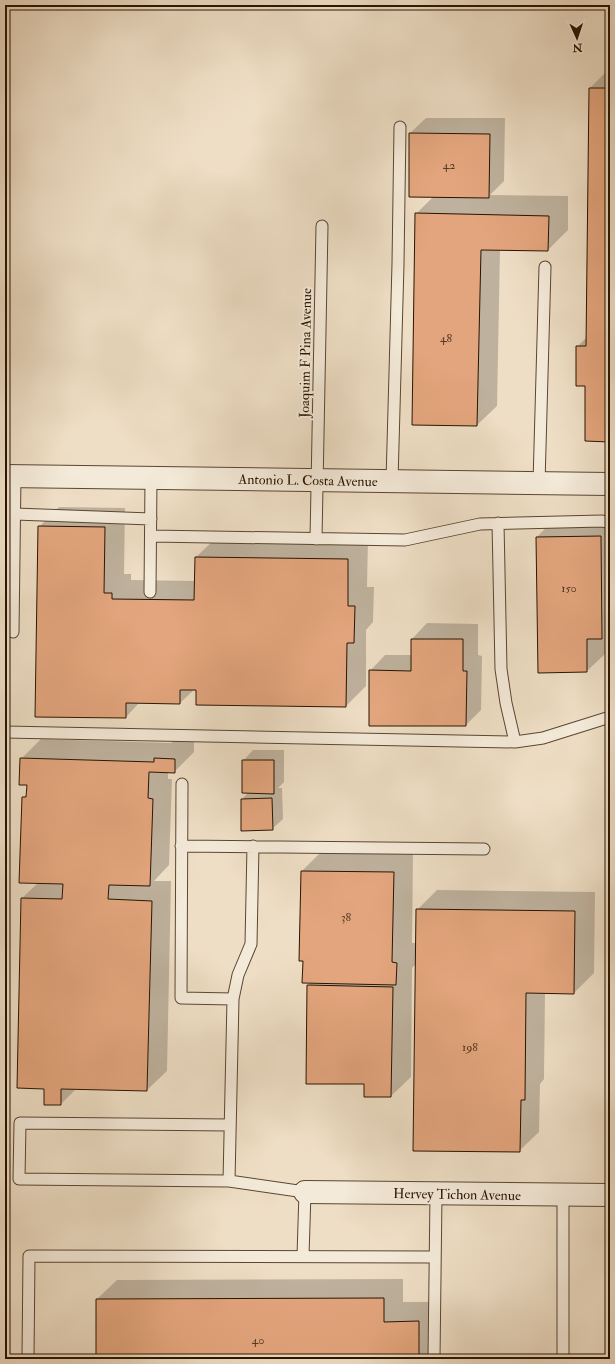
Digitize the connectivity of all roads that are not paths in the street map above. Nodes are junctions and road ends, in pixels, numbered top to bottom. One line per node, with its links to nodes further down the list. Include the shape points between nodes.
1 (400, 127): 7 (lane)
2 (322, 226): 6 (lane, Joaquim F Pina Avenue)
3 (545, 267): 8 (lane)
4 (10, 476): 5 (street, Antonio L. Costa Avenue); 10 (lane)
5 (151, 478): 6 (street, Antonio L. Costa Avenue); 11 (lane)
6 (318, 480): 7 (street, Antonio L. Costa Avenue); 15 (lane, Joaquim F Pina Avenue)
7 (392, 481): 8 (street, Antonio L. Costa Avenue)
8 (539, 483): 9 (street, Antonio L. Costa Avenue)
9 (610, 484)
10 (15, 514): 11 (lane); 17 (lane)
11 (151, 518): 14 (lane)
12 (498, 523): 13 (lane); 15 (lane, via 405,540); 20 (lane, via 502,669 506,703)
13 (610, 523)
14 (151, 536): 15 (lane); 16 (lane)
15 (316, 539)
16 (150, 592)
17 (13, 632)
18 (610, 717): 20 (lane, via 543,738)
19 (5, 732): 20 (lane)
20 (515, 742)
21 (182, 784): 22 (lane)
22 (181, 846): 23 (lane); 25 (lane, via 181,998)
23 (253, 846): 24 (lane); 25 (lane, via 251,944 238,975)
24 (484, 849)
25 (233, 999): 26 (lane)
26 (230, 1125): 27 (lane); 27 (lane, via 20,1123 19,1179)
27 (229, 1181): 28 (lane)
28 (305, 1192): 29 (street, Hervey Tichon Avenue); 32 (lane)
29 (436, 1194): 30 (street, Hervey Tichon Avenue); 33 (lane)
30 (563, 1195): 31 (street, Hervey Tichon Avenue); 36 (lane)
31 (610, 1195)
32 (303, 1256): 33 (lane); 34 (lane, via 29,1256)
33 (435, 1257): 35 (lane)
34 (28, 1359)
35 (434, 1359)
36 (563, 1359)

